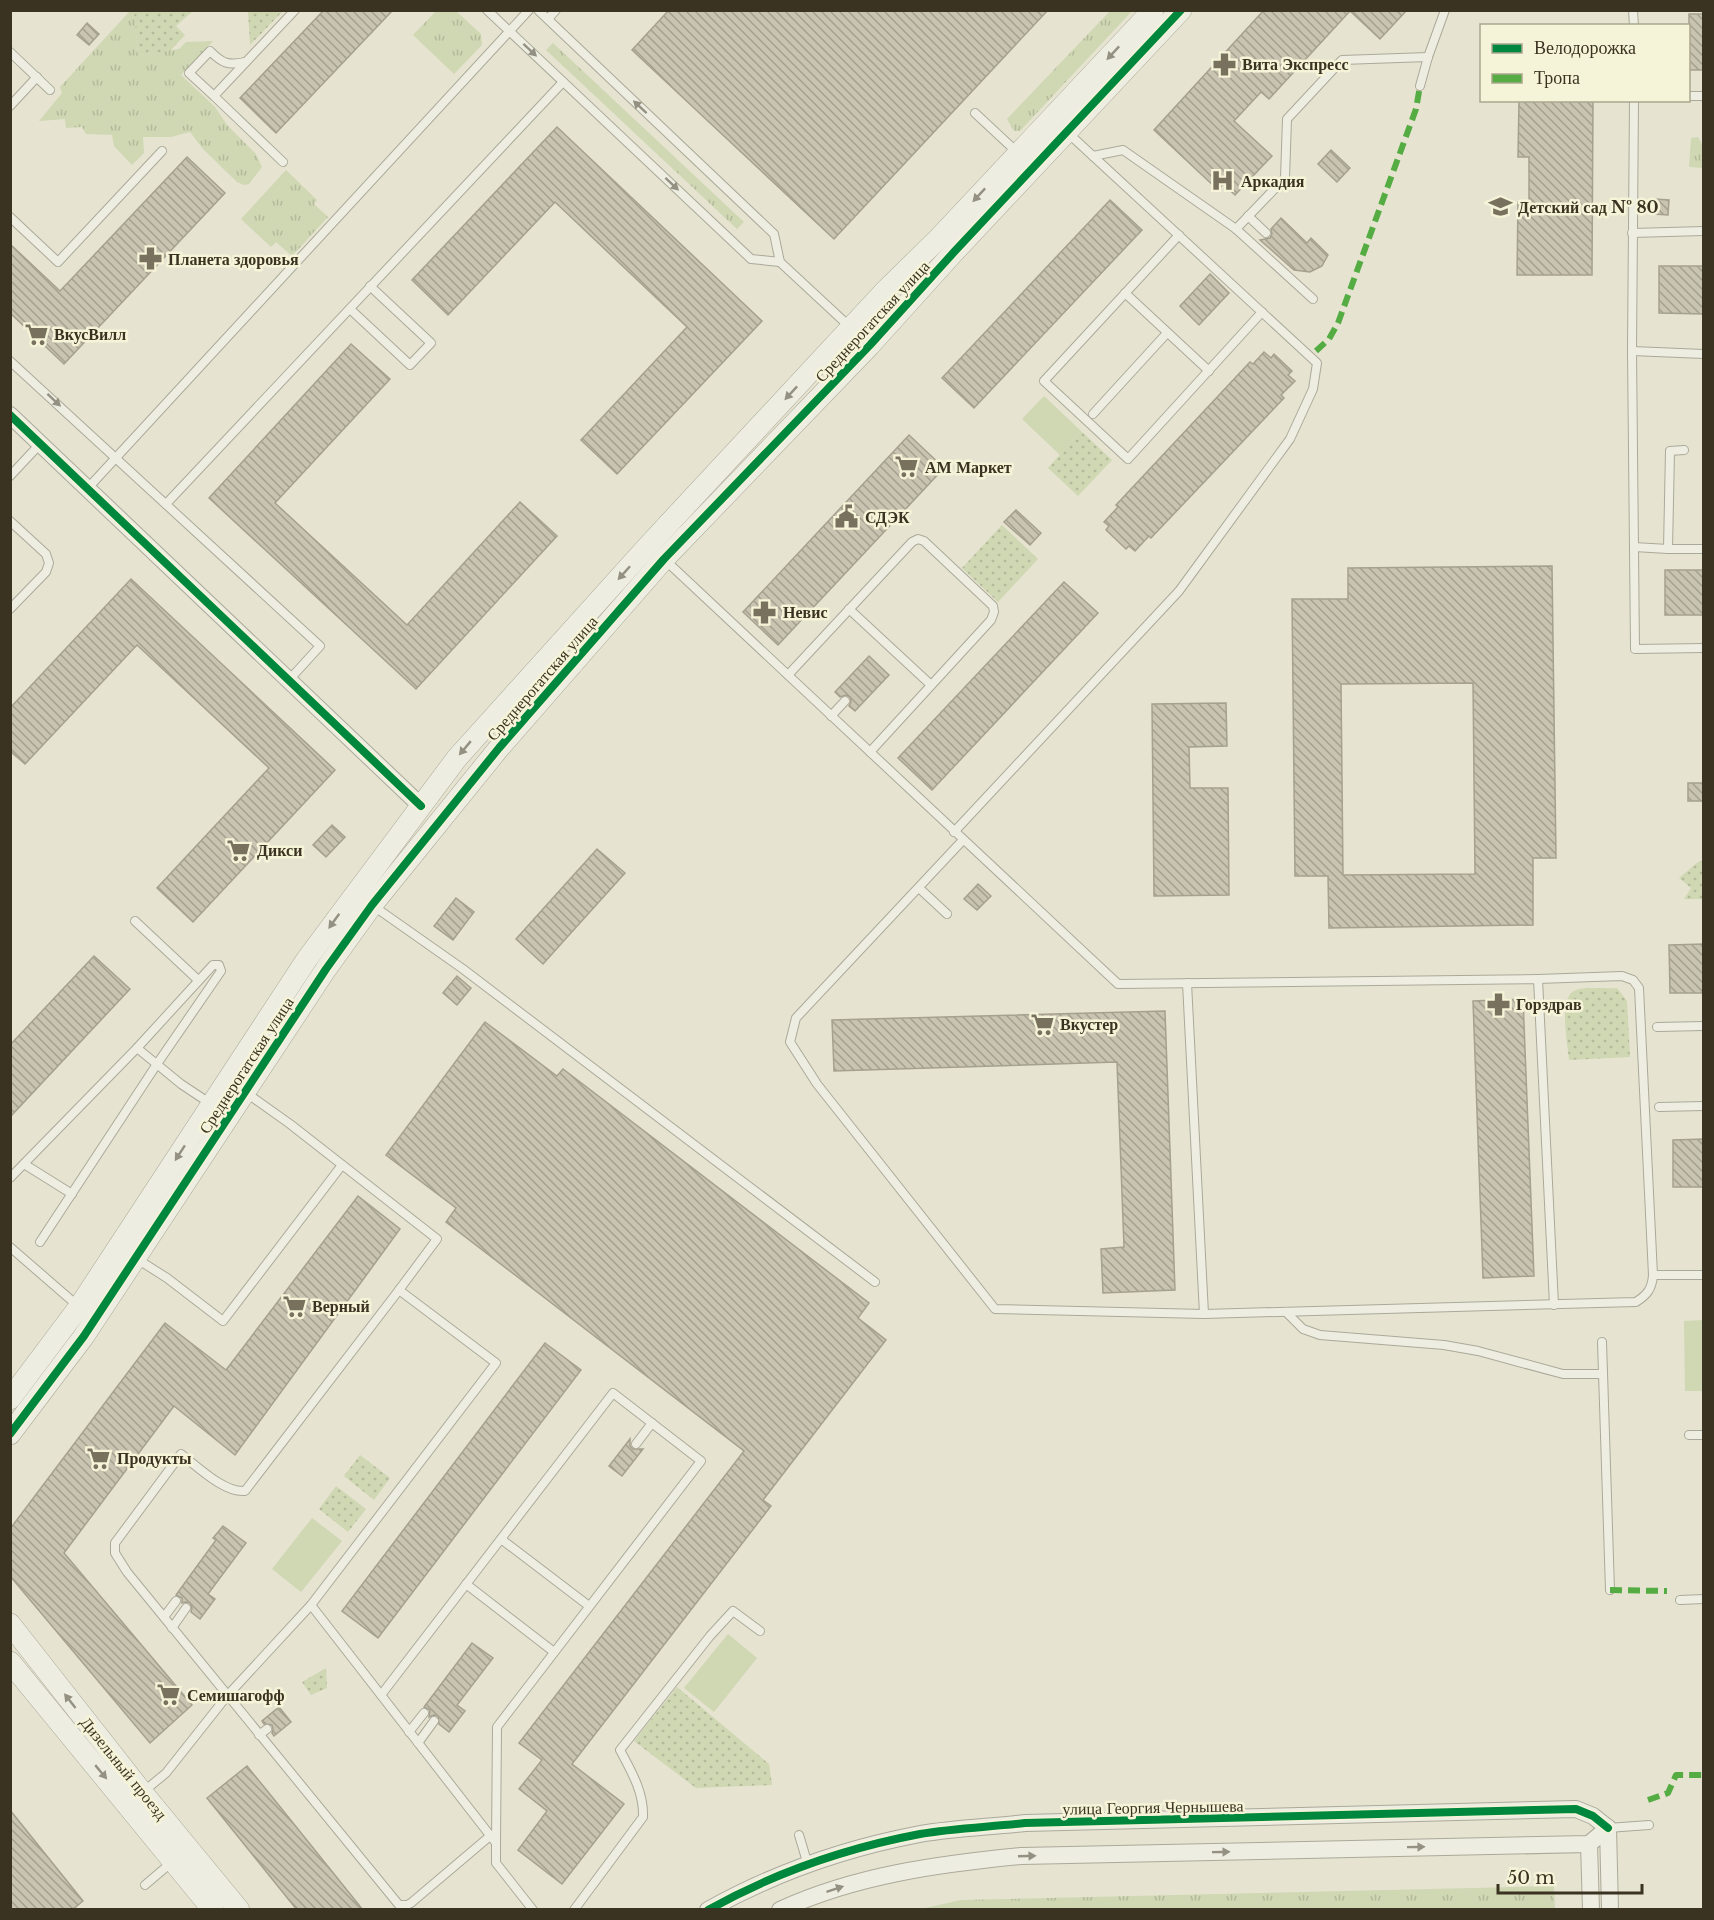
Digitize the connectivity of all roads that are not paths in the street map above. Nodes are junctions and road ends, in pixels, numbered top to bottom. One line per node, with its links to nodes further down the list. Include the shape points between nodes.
1 (295, 10): 13 (lane)
2 (487, 10): 10 (lane)
3 (529, 10): 10 (lane)
4 (538, 10): 9 (lane)
5 (556, 10): 9 (lane)
6 (1153, 10): 22 (street, Среднерогатская улица, one-way to 22)
7 (1181, 10): 22 (street, Среднерогатская улица)
8 (1445, 10): 12 (lane)
9 (548, 19): 34 (lane, one-way to 9, via 774,234)
10 (509, 32): 15 (lane, one-way to 15); 50 (lane)
11 (10, 52): 14 (lane)
12 (1428, 57): 16 (lane); 27 (lane, via 1342,60 1287,119 1285,178)
13 (246, 62): 18 (lane); 18 (lane, via 222,63 210,51 189,73)
14 (37, 77): 17 (lane); 20 (lane)
15 (563, 82): 34 (lane, one-way to 34, via 751,260); 35 (lane)
16 (1420, 86)
17 (50, 90)
18 (214, 96): 26 (lane)
19 (1634, 102): 32 (lane)
20 (10, 106)
21 (975, 113): 25 (lane)
22 (1059, 125): 24 (lane); 25 (street, Среднерогатская улица)
23 (162, 151): 28 (lane, via 58,262)
24 (1094, 156): 29 (lane, via 1123,150); 33 (lane)
25 (1026, 161): 40 (street, Среднерогатская улица, one-way to 40); 58 (street, Среднерогатская улица, via 870,345)
26 (283, 162)
27 (1248, 216): 29 (lane); 31 (lane)
28 (10, 217)
29 (1236, 229): 37 (lane)
30 (1704, 231): 32 (lane)
31 (1266, 233)
32 (1632, 233): 42 (lane)
33 (1179, 235): 36 (lane); 39 (lane, via 1220,279)
34 (780, 262): 40 (lane)
35 (370, 286): 38 (lane); 38 (lane, via 431,342 411,365)
36 (1125, 293): 41 (lane); 45 (lane, via 1044,381 1052,389 1128,459)
37 (1313, 299)
38 (350, 309): 53 (lane)
39 (1262, 312): 45 (lane); 69 (lane, via 1317,363 1313,389 1290,439 1179,591)
40 (851, 328): 58 (street, Среднерогатская улица, one-way to 58)
41 (1167, 333): 45 (lane); 46 (lane)
42 (1632, 351): 43 (lane); 55 (lane)
43 (1704, 354)
44 (10, 360): 50 (lane, one-way to 50)
45 (1209, 371)
46 (1093, 414)
47 (10, 415): 48 (street)
48 (40, 444): 51 (lane); 52 (street)
49 (1684, 450): 56 (lane, via 1670,451)
50 (116, 457): 52 (lane); 53 (lane)
51 (10, 476)
52 (88, 488): 63 (street)
53 (166, 504): 63 (lane, via 320,646)
54 (10, 521): 59 (lane, via 45,554 49,563 46,572)
55 (1634, 548): 56 (lane); 61 (lane, via 1635,649)
56 (1668, 549): 57 (lane)
57 (1704, 549)
58 (656, 553): 62 (lane); 68 (street, Среднерогатская улица, one-way to 68, via 468,744); 72 (street, Среднерогатская улица, via 530,709)
59 (10, 609)
60 (849, 609): 62 (lane); 64 (lane); 64 (lane, via 912,542 924,541 993,606 994,612)
61 (1704, 648)
62 (788, 675): 66 (lane)
63 (289, 680): 68 (street)
64 (931, 685): 67 (lane)
65 (845, 701): 66 (lane)
66 (831, 716): 67 (lane)
67 (870, 752): 69 (lane)
68 (421, 806): 72 (street, Среднерогатская улица)
69 (954, 832): 70 (lane)
70 (963, 840): 71 (lane); 77 (lane, via 1118,984)
71 (919, 888): 73 (lane); 100 (lane, via 796,1018 790,1042 817,1084 995,1309)
72 (364, 898): 82 (street, Среднерогатская улица, via 307,959); 95 (lane)
73 (948, 914)
74 (135, 921): 76 (lane)
75 (1538, 979): 77 (lane); 93 (lane, via 1622,976 1633,980 1639,988); 97 (lane)
76 (198, 980): 80 (lane); 81 (lane, via 213,965 219,965 221,971)
77 (1187, 983): 100 (lane)
78 (1704, 1026): 79 (lane)
79 (1657, 1027)
80 (137, 1048): 81 (lane); 86 (lane)
81 (157, 1064): 85 (lane); 89 (lane)
82 (235, 1086): 85 (street, Среднерогатская улица); 87 (lane)
83 (1704, 1106): 84 (lane)
84 (1659, 1107)
85 (220, 1109): 92 (street, Среднерогатская улица)
86 (24, 1164): 88 (lane); 89 (lane)
87 (342, 1165): 92 (lane, via 223,1321); 96 (lane, via 437,1239)
88 (10, 1178)
89 (72, 1194): 90 (lane)
90 (40, 1242)
91 (10, 1247): 99 (lane)
92 (127, 1252): 99 (street, Среднерогатская улица)
93 (1653, 1275): 94 (lane); 97 (lane, via 1647,1295 1636,1302)
94 (1704, 1275)
95 (876, 1282)
96 (399, 1290): 115 (lane, via 496,1363); 118 (lane, via 244,1491 226,1488 181,1454 115,1543 115,1553 127,1572)
97 (1554, 1305): 98 (lane)
98 (1286, 1312): 100 (lane); 102 (lane, via 1304,1329 1320,1335 1444,1345 1563,1374)
99 (87, 1313): 103 (street, Среднерогатская улица); 105 (street, Среднерогатская улица)
100 (1204, 1314)
101 (1602, 1342): 102 (lane)
102 (1603, 1374): 111 (lane)
103 (10, 1399)
104 (652, 1423): 108 (lane); 109 (lane, via 613,1393); 116 (lane, via 701,1461)
105 (10, 1434)
106 (1689, 1435): 107 (lane)
107 (1704, 1435)
108 (636, 1444)
109 (501, 1539): 110 (lane); 116 (lane)
110 (466, 1584): 122 (lane); 124 (lane)
111 (1610, 1590)
112 (1680, 1599): 113 (lane)
113 (1704, 1599)
114 (176, 1601): 118 (lane)
115 (311, 1605): 124 (lane); 125 (lane)
116 (589, 1606): 122 (lane)
117 (186, 1608): 120 (lane)
118 (164, 1617): 120 (lane)
119 (10, 1624): 132 (street, Дизельный проезд, one-way to 119)
120 (172, 1628): 125 (lane)
121 (760, 1630): 144 (lane, via 733,1611 620,1750 640,1792 643,1817)
122 (554, 1652): 136 (lane, via 497,1727)
123 (10, 1662): 138 (street, Дизельный проезд, one-way to 138)
124 (381, 1695): 129 (lane)
125 (227, 1696): 130 (lane); 132 (lane, via 166,1773)
126 (424, 1713): 129 (lane)
127 (434, 1720): 131 (lane)
128 (267, 1729): 130 (lane)
129 (409, 1732): 131 (lane)
130 (259, 1736): 136 (lane, via 399,1905 411,1903)
131 (418, 1743): 136 (lane)
132 (142, 1792): 138 (street, Дизельный проезд)
133 (1649, 1825): 134 (lane)
134 (1608, 1828): 137 (street); 139 (street, улица Георгия Чернышева, via 1576,1809 1025,1824 922,1834); 148 (street)
135 (799, 1835): 139 (lane)
136 (493, 1839): 143 (lane, via 496,1863)
137 (1589, 1844): 146 (street, one-way to 137, via 828,1891 896,1873 1021,1856); 147 (street)
138 (180, 1855): 140 (lane); 141 (street, Дизельный проезд); 142 (street, Дизельный проезд)
139 (808, 1864): 145 (street, улица Георгия Чернышева, via 741,1891)
140 (145, 1885)
141 (213, 1910)
142 (239, 1910)
143 (533, 1910)
144 (574, 1910)
145 (708, 1910)
146 (780, 1910)
147 (1591, 1910)
148 (1610, 1910)

